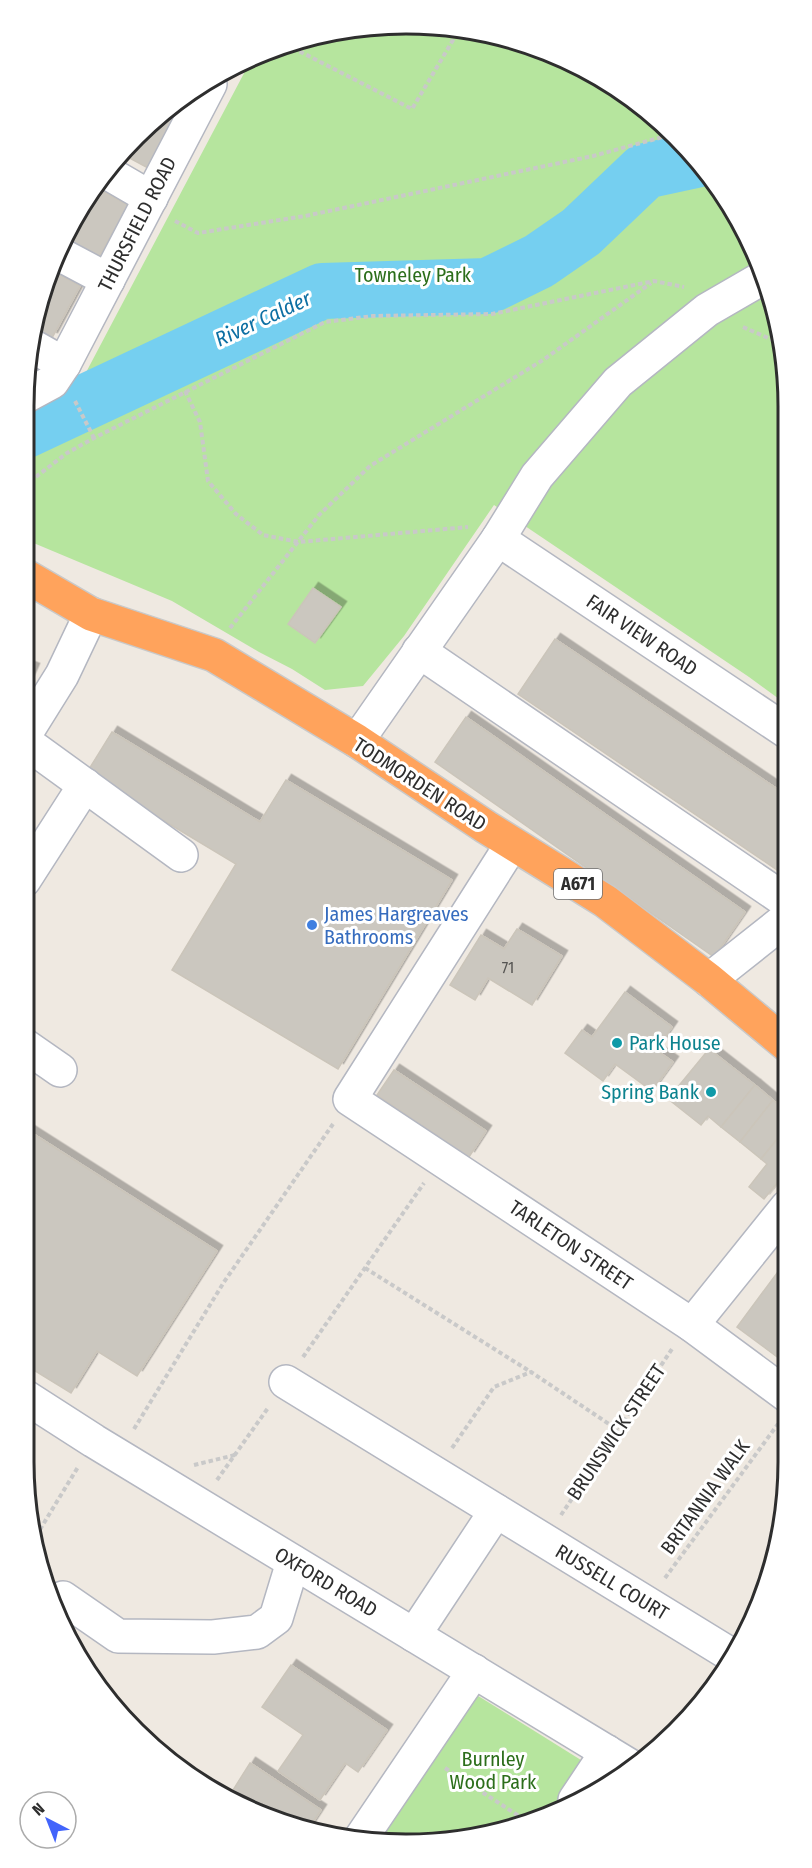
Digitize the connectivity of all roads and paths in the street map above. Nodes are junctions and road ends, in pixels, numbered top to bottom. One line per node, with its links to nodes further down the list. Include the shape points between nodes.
1 (454, 38): 2 (path, via 412,109)
2 (298, 51)
3 (197, 99): 6 (street, THURSFIELD ROAD)
4 (662, 137): 6 (path, via 593,156 305,216 198,233)
5 (114, 177): 6 (street)
6 (149, 202): 8 (street, THURSFIELD ROAD)
7 (66, 258): 8 (street)
8 (108, 280): 11 (street, THURSFIELD ROAD)
9 (756, 282): 17 (street, via 707,310 618,382 537,476)
10 (39, 350): 11 (street)
11 (64, 364): 12 (street, THURSFIELD ROAD, via 52,382)
12 (35, 391)
13 (185, 392): 15 (path); 18 (path, via 200,422 208,481 236,514 263,535); 18 (path, via 326,322 373,316 492,315 654,281 543,360 370,466 319,515)
14 (73, 397): 15 (path)
15 (94, 438): 16 (path)
16 (34, 478)
17 (498, 539): 18 (path, via 478,526); 21 (street); 24 (street, FAIR VIEW ROAD)
18 (299, 543): 22 (path, via 226,633)
19 (34, 581): 20 (highway, TODMORDEN ROAD / A671)
20 (91, 614): 22 (highway, TODMORDEN ROAD / A671); 23 (street)
21 (419, 651): 25 (street); 31 (street)
22 (214, 656): 25 (highway, TODMORDEN ROAD / A671)
23 (34, 721)
24 (778, 726)
25 (357, 741): 28 (highway, TODMORDEN ROAD / A671)
26 (34, 746): 27 (street)
27 (84, 785): 29 (street); 30 (street)
28 (512, 844): 33 (highway, TODMORDEN ROAD / A671, via 605,901); 37 (street)
29 (181, 855)
30 (34, 864)
31 (778, 896)
32 (778, 925): 33 (street)
33 (709, 980): 34 (highway, TODMORDEN ROAD / A671)
34 (778, 1038)
35 (34, 1052): 36 (street)
36 (60, 1070)
37 (350, 1099): 38 (street, TARLETON STREET); 47 (path, via 224,1281)
38 (441, 1159): 40 (path); 41 (street, TARLETON STREET)
39 (778, 1218): 41 (street)
40 (365, 1268): 42 (path); 43 (path)
41 (691, 1324): 44 (street, TARLETON STREET); 48 (path, BRUNSWICK STREET)
42 (531, 1371): 48 (path); 50 (path, via 494,1387)
43 (286, 1382): 50 (street, RUSSELL COURT); 51 (path)
44 (778, 1400)
45 (34, 1402): 49 (street, OXFORD ROAD)
46 (778, 1416): 57 (path, BRITANNIA WALK)
47 (134, 1430)
48 (618, 1430): 54 (path, BRUNSWICK STREET)
49 (94, 1441): 51 (street, OXFORD ROAD); 53 (path)
50 (435, 1474): 52 (street, RUSSELL COURT)
51 (199, 1505): 55 (street, OXFORD ROAD)
52 (496, 1511): 54 (street, RUSSELL COURT); 58 (street)
53 (41, 1528)
54 (544, 1540): 57 (street, RUSSELL COURT)
55 (293, 1562): 56 (street, via 276,1618 257,1632 213,1637 118,1636); 58 (street, OXFORD ROAD)
56 (63, 1598)
57 (647, 1603): 59 (street, RUSSELL COURT)
58 (414, 1635): 60 (street, OXFORD ROAD)
59 (726, 1652)
60 (474, 1671): 61 (street); 62 (street, OXFORD ROAD)
61 (419, 1752): 64 (path); 65 (street)
62 (618, 1759): 63 (street)
63 (592, 1784)
64 (519, 1816)
65 (366, 1831)

